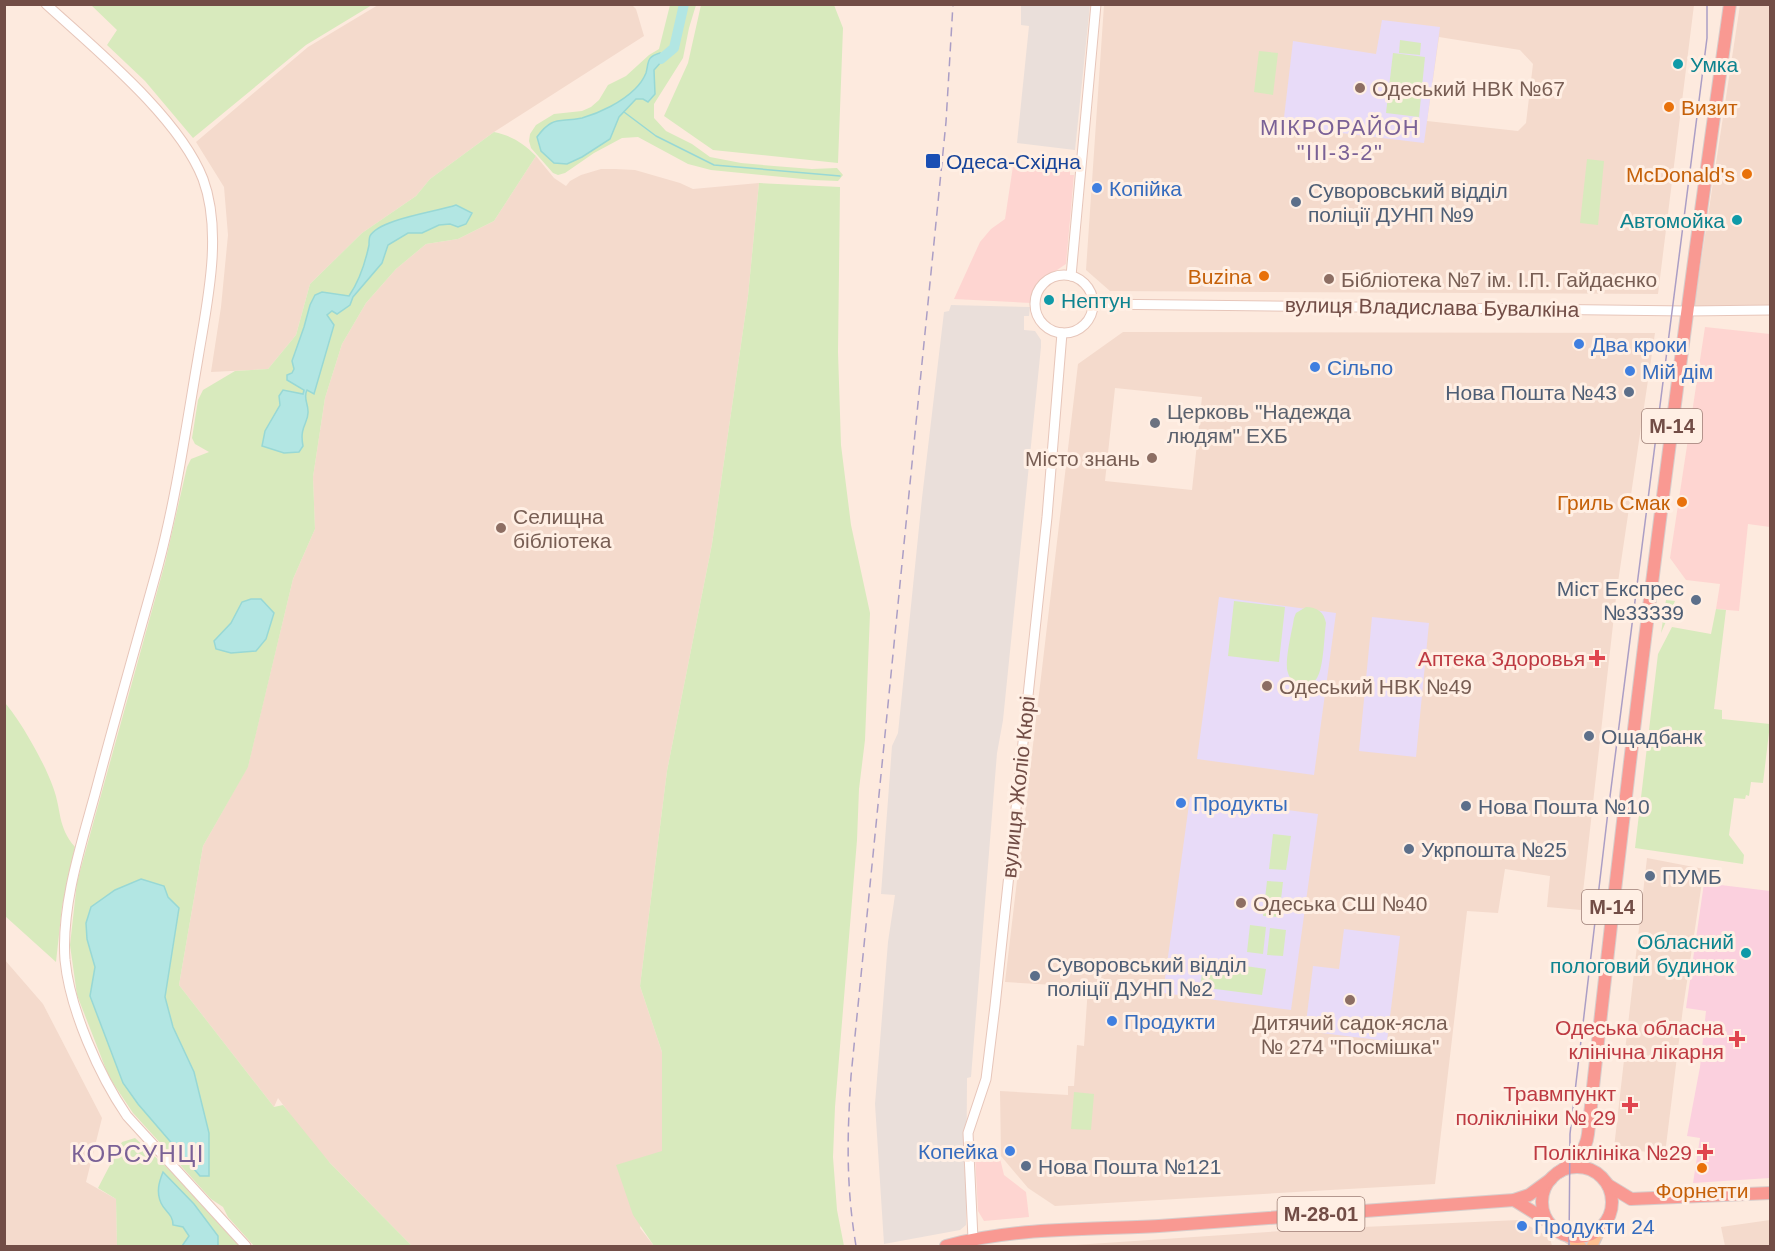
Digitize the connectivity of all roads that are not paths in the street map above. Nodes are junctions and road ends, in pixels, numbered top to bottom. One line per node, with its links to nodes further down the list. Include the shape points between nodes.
1 (46, 4): 19 (street, via 134,86 171,127 203,180 212,227 208,291 159,562 80,848 68,908 68,980 99,1068 116,1100)
2 (1096, 4): 4 (street)
3 (1730, 4): 7 (highway, М-14)
4 (1071, 276): 5 (street, via 1087,286); 8 (street, via 1061,275 1044,283 1035,305 1045,326)
5 (1093, 304): 7 (street, вулиця Владислава Бувалкіна); 8 (street, via 1087,322)
6 (1770, 310): 7 (street, вулиця Владислава Бувалкіна)
7 (1687, 311): 9 (highway, М-14, via 1620,838)
8 (1062, 333): 18 (street, вулиця Жоліо Кюрі, via 1047,517 995,1006 986,1079 968,1133)
9 (1587, 1146): 10 (highway); 11 (highway, М-14)
10 (1555, 1175): 11 (highway, via 1572,1167 1582,1168); 14 (highway, М-28-01, via 1529,1195); 15 (highway, via 1542,1200)
11 (1604, 1181): 13 (highway); 16 (highway, М-14, via 1611,1207)
12 (1770, 1193): 13 (highway)
13 (1631, 1199): 16 (highway)
14 (1514, 1200): 15 (highway); 18 (highway, М-28-01)
15 (1548, 1221): 17 (highway)
16 (1604, 1223): 17 (highway, via 1592,1233); 22 (main road, М-14)
17 (1567, 1236): 21 (main road)
18 (973, 1239): 20 (highway, М-28-01)
19 (246, 1246)
20 (946, 1246)
21 (1581, 1246)
22 (1592, 1246)

